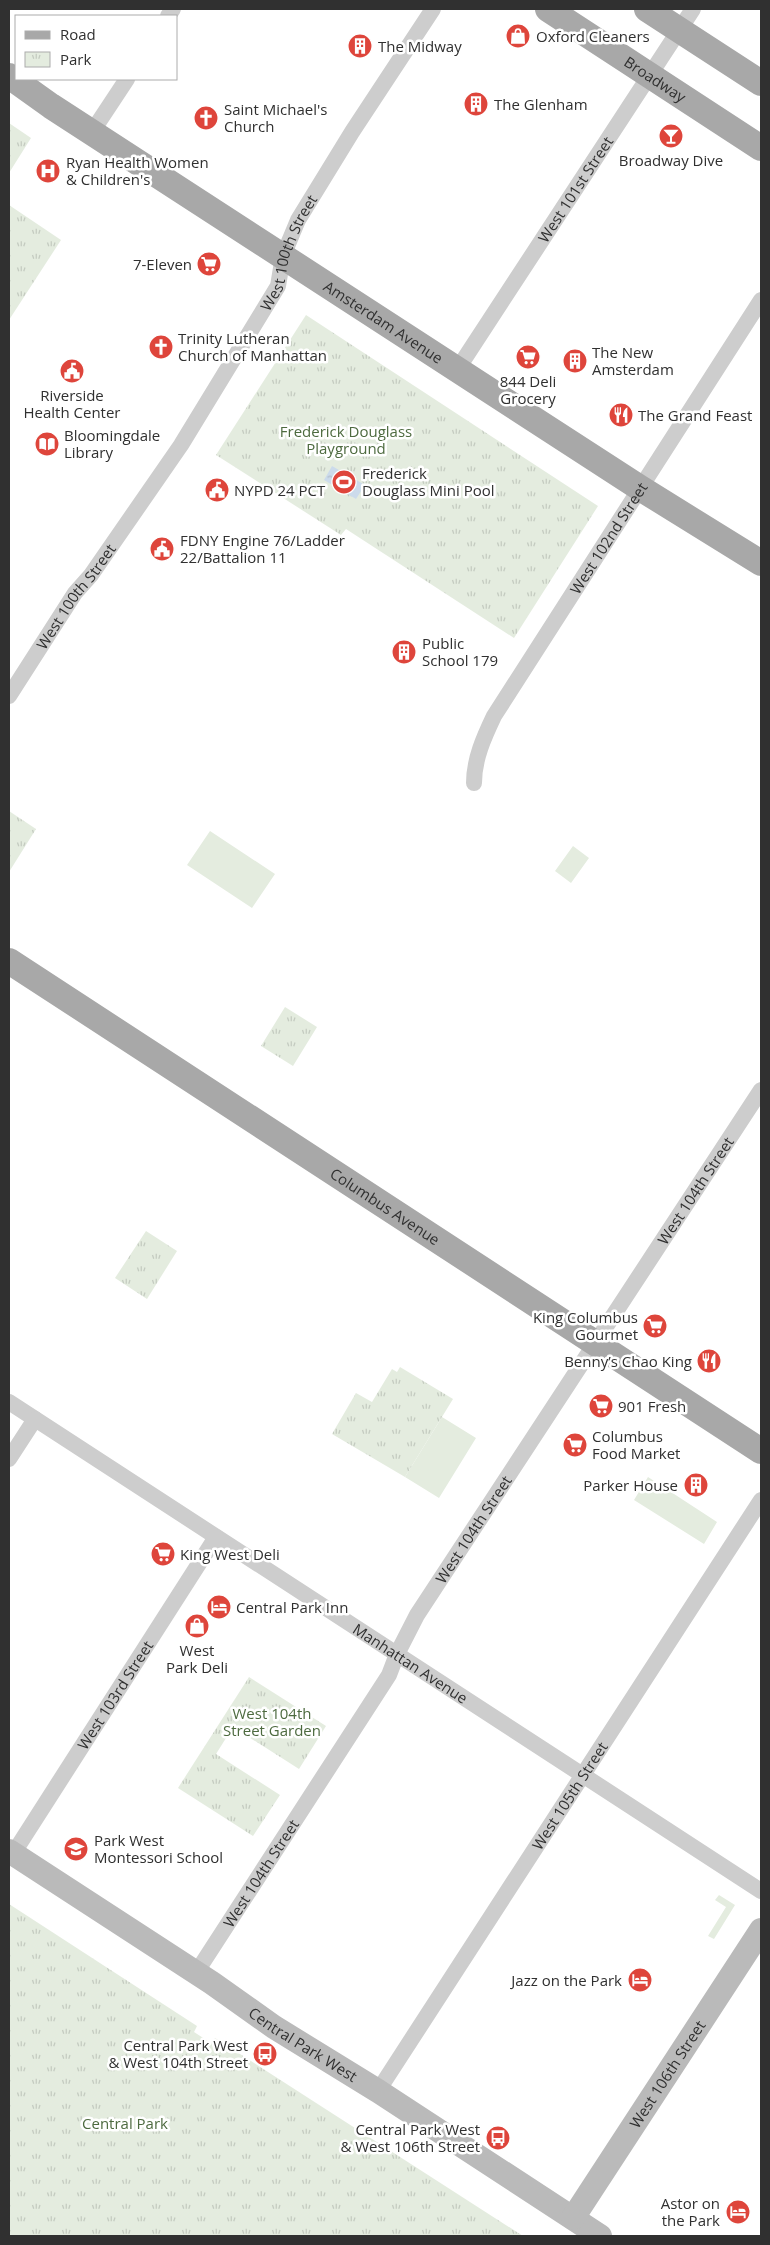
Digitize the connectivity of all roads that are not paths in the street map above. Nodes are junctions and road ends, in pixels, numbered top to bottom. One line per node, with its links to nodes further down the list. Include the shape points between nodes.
1 (433, 9): 11 (street, West 100th Street, via 298,220)
2 (548, 9): 6 (main road, Broadway)
3 (647, 9): 4 (main road)
4 (686, 19): 6 (street, West 101st Street); 8 (main road)
5 (9, 76): 9 (main road, Amsterdam Avenue)
6 (649, 76): 10 (main road, Broadway); 13 (street, West 101st Street)
7 (126, 80): 9 (street)
8 (761, 83)
9 (92, 132): 11 (main road, Amsterdam Avenue)
10 (761, 148)
11 (283, 256): 13 (main road, Amsterdam Avenue); 16 (street, West 100th Street, via 278,286 181,445 91,575 75,593)
12 (761, 300): 14 (street, West 102nd Street)
13 (457, 370): 14 (main road, Amsterdam Avenue)
14 (640, 488): 15 (main road, Amsterdam Avenue); 17 (street, West 102nd Street, via 494,716 482,740)
15 (761, 562)
16 (9, 696)
17 (474, 782)
18 (9, 961): 20 (main road, Columbus Avenue)
19 (761, 1090): 20 (street, West 104th Street)
20 (596, 1343): 23 (main road, Columbus Avenue); 27 (street, West 104th Street, via 417,1615)
21 (9, 1402): 22 (street, Manhattan Avenue)
22 (35, 1419): 24 (street); 26 (street, Manhattan Avenue)
23 (761, 1451)
24 (9, 1459)
25 (761, 1500): 28 (street, West 105th Street)
26 (216, 1537): 27 (street, Manhattan Avenue); 29 (street, West 103rd Street)
27 (396, 1654): 28 (street, Manhattan Avenue); 32 (street, West 104th Street, via 389,1675)
28 (582, 1774): 30 (street, Manhattan Avenue); 33 (street, West 105th Street)
29 (11, 1852): 32 (main road, Central Park West)
30 (761, 1891)
31 (761, 1930): 34 (main road, West 106th Street)
32 (196, 1973): 33 (main road, Central Park West, via 274,2027)
33 (378, 2091): 34 (main road, Central Park West)
34 (573, 2218): 35 (main road, Central Park West)
35 (600, 2236)

